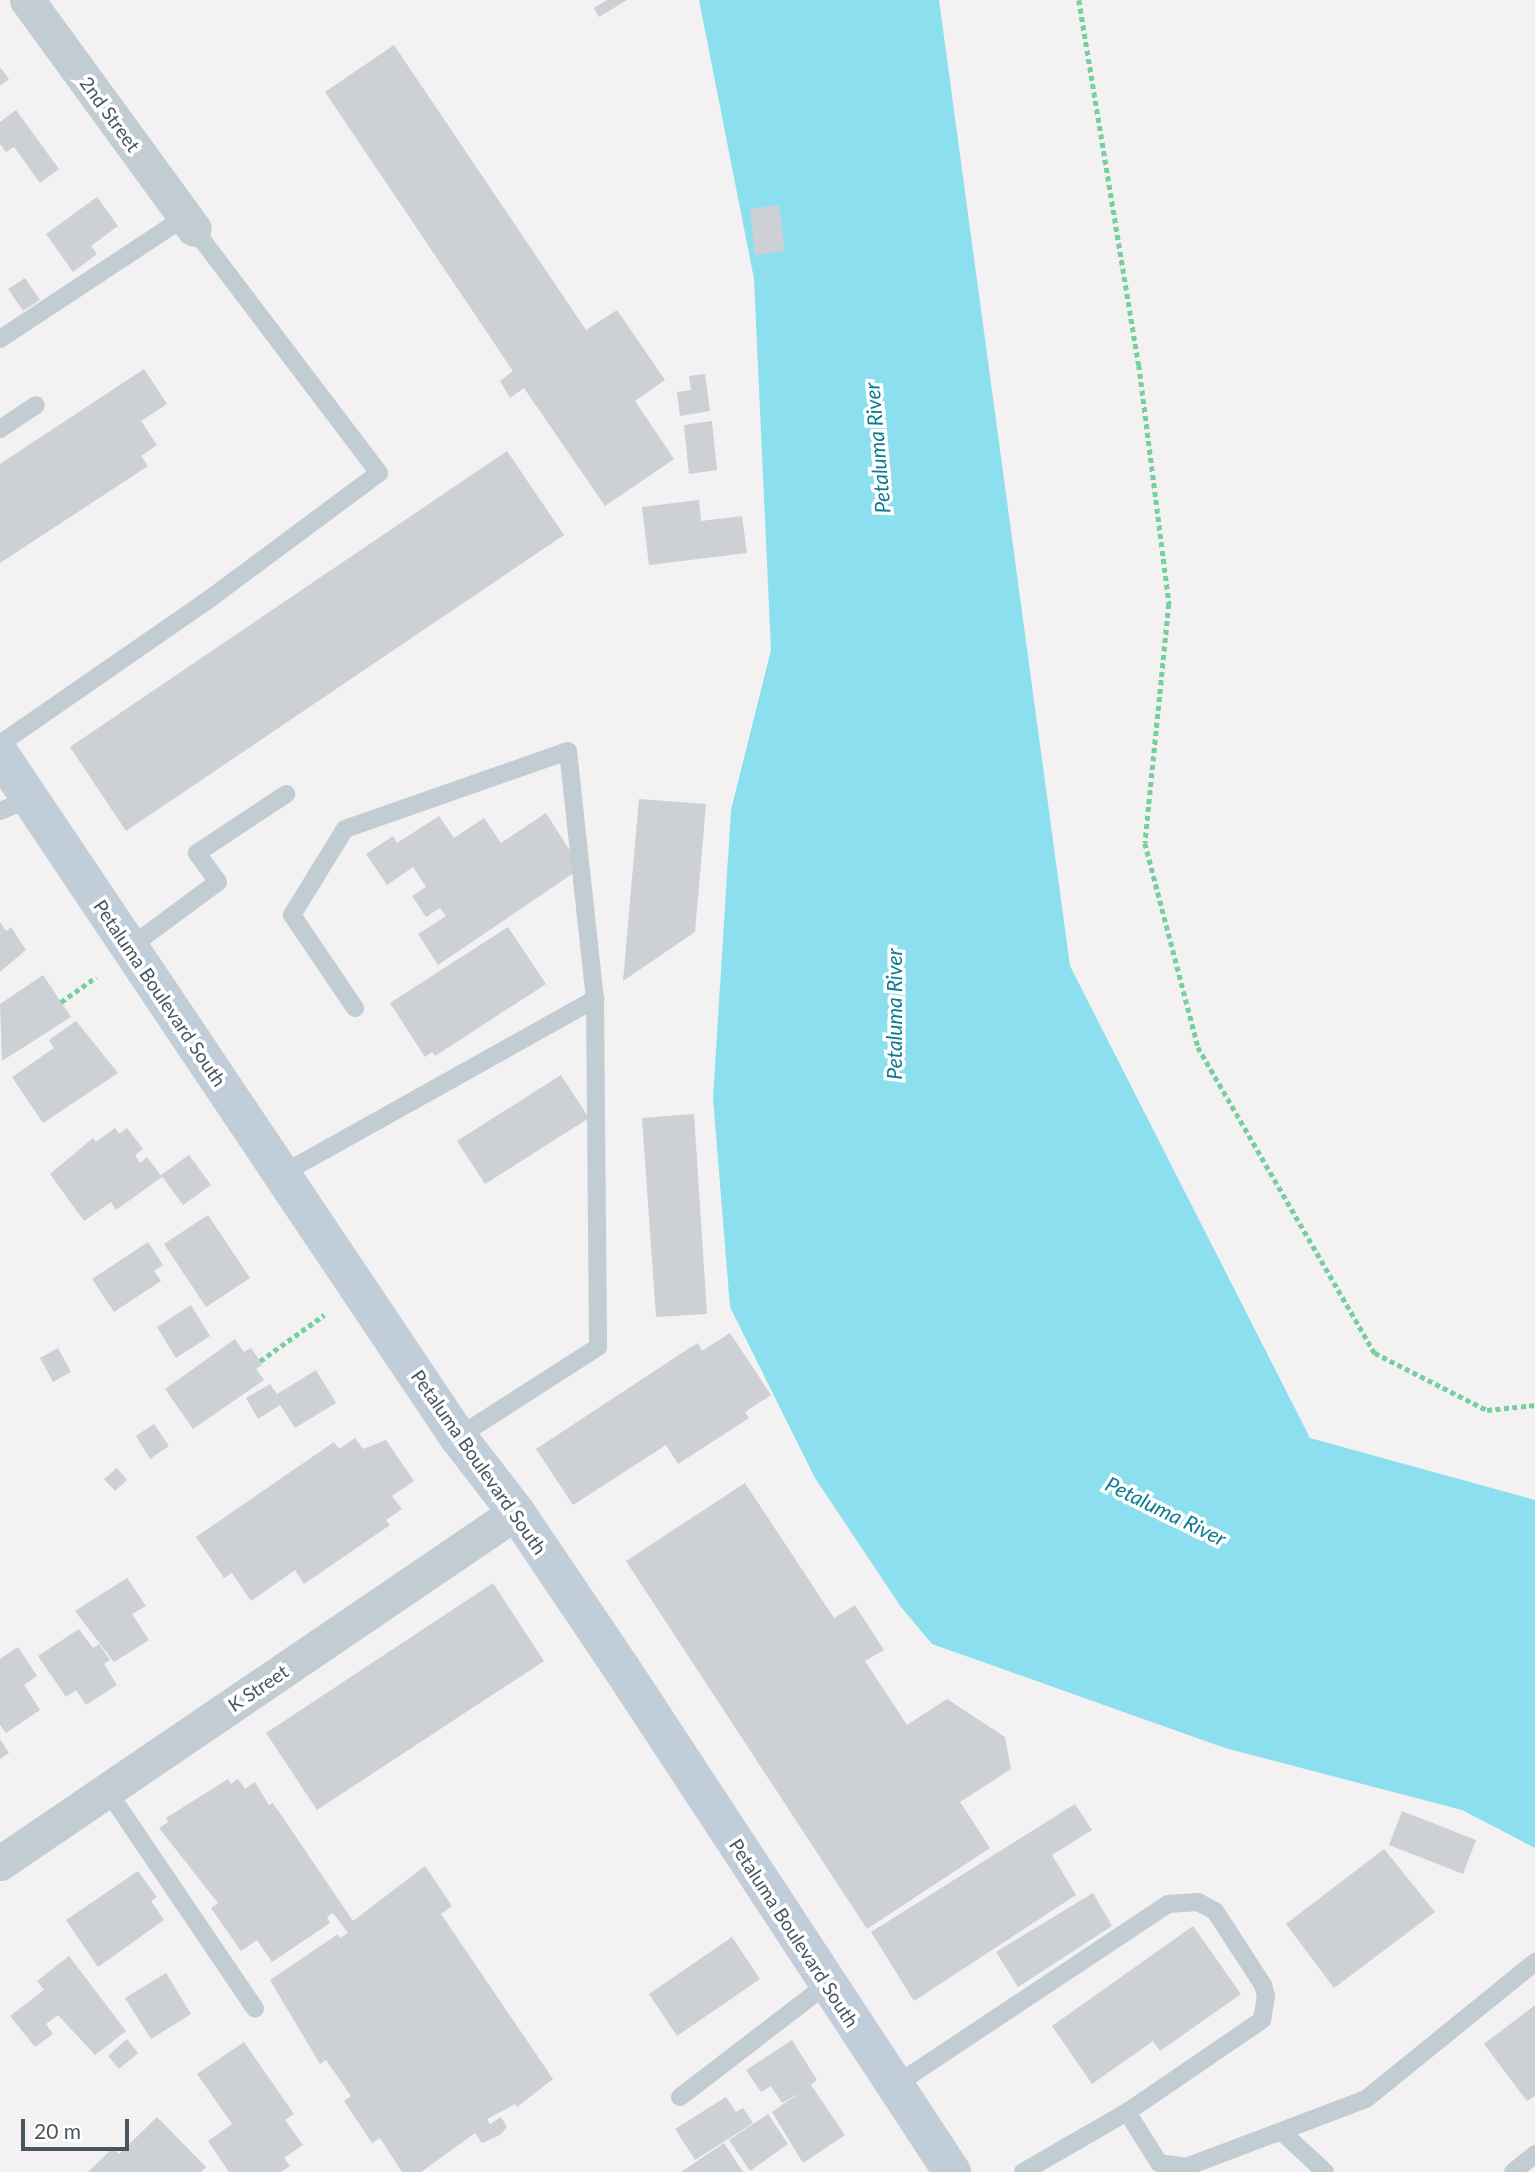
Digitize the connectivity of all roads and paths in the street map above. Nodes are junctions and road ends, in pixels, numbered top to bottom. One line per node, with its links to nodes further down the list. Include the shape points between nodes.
1 (27, 0): 3 (street, 2nd Street)
2 (1079, 0): 19 (path, via 1139,365 1169,604 1145,843 1198,1047 1375,1353 1487,1410)
3 (190, 223): 4 (lane); 7 (lane, via 379,474 204,603)
4 (0, 339)
5 (36, 405): 6 (lane)
6 (0, 429)
7 (0, 744)
8 (0, 754): 10 (main road, Petaluma Boulevard South)
9 (286, 794): 11 (lane, via 197,853 218,882)
10 (15, 805): 11 (main road, Petaluma Boulevard South)
11 (130, 947): 16 (main road, Petaluma Boulevard South)
12 (96, 977): 14 (path)
13 (595, 999): 15 (lane, via 568,751 345,829 292,915); 16 (lane); 20 (lane, via 598,1347)
14 (61, 1002)
15 (355, 1008)
16 (282, 1174): 20 (main road, Petaluma Boulevard South)
17 (324, 1315): 18 (path)
18 (260, 1361)
19 (1535, 1405)
20 (458, 1437): 21 (main road, Petaluma Boulevard South)
21 (516, 1512): 22 (street, K Street); 25 (main road, Petaluma Boulevard South)
22 (107, 1790): 23 (street, K Street); 26 (lane)
23 (0, 1863)
24 (1535, 1962): 30 (lane, via 1366,2099)
25 (828, 1984): 27 (main road, Petaluma Boulevard South); 28 (lane)
26 (255, 2009)
27 (894, 2086): 29 (lane, via 1168,1904 1198,1902 1215,1911 1263,1985 1262,2020); 32 (main road, Petaluma Boulevard South)
28 (680, 2097)
29 (1127, 2112): 30 (lane, via 1159,2163 1186,2167); 33 (lane)
30 (1282, 2132): 34 (lane)
31 (1535, 2154): 35 (lane)
32 (952, 2172)
33 (1023, 2172)
34 (1325, 2172)
35 (1513, 2172)

